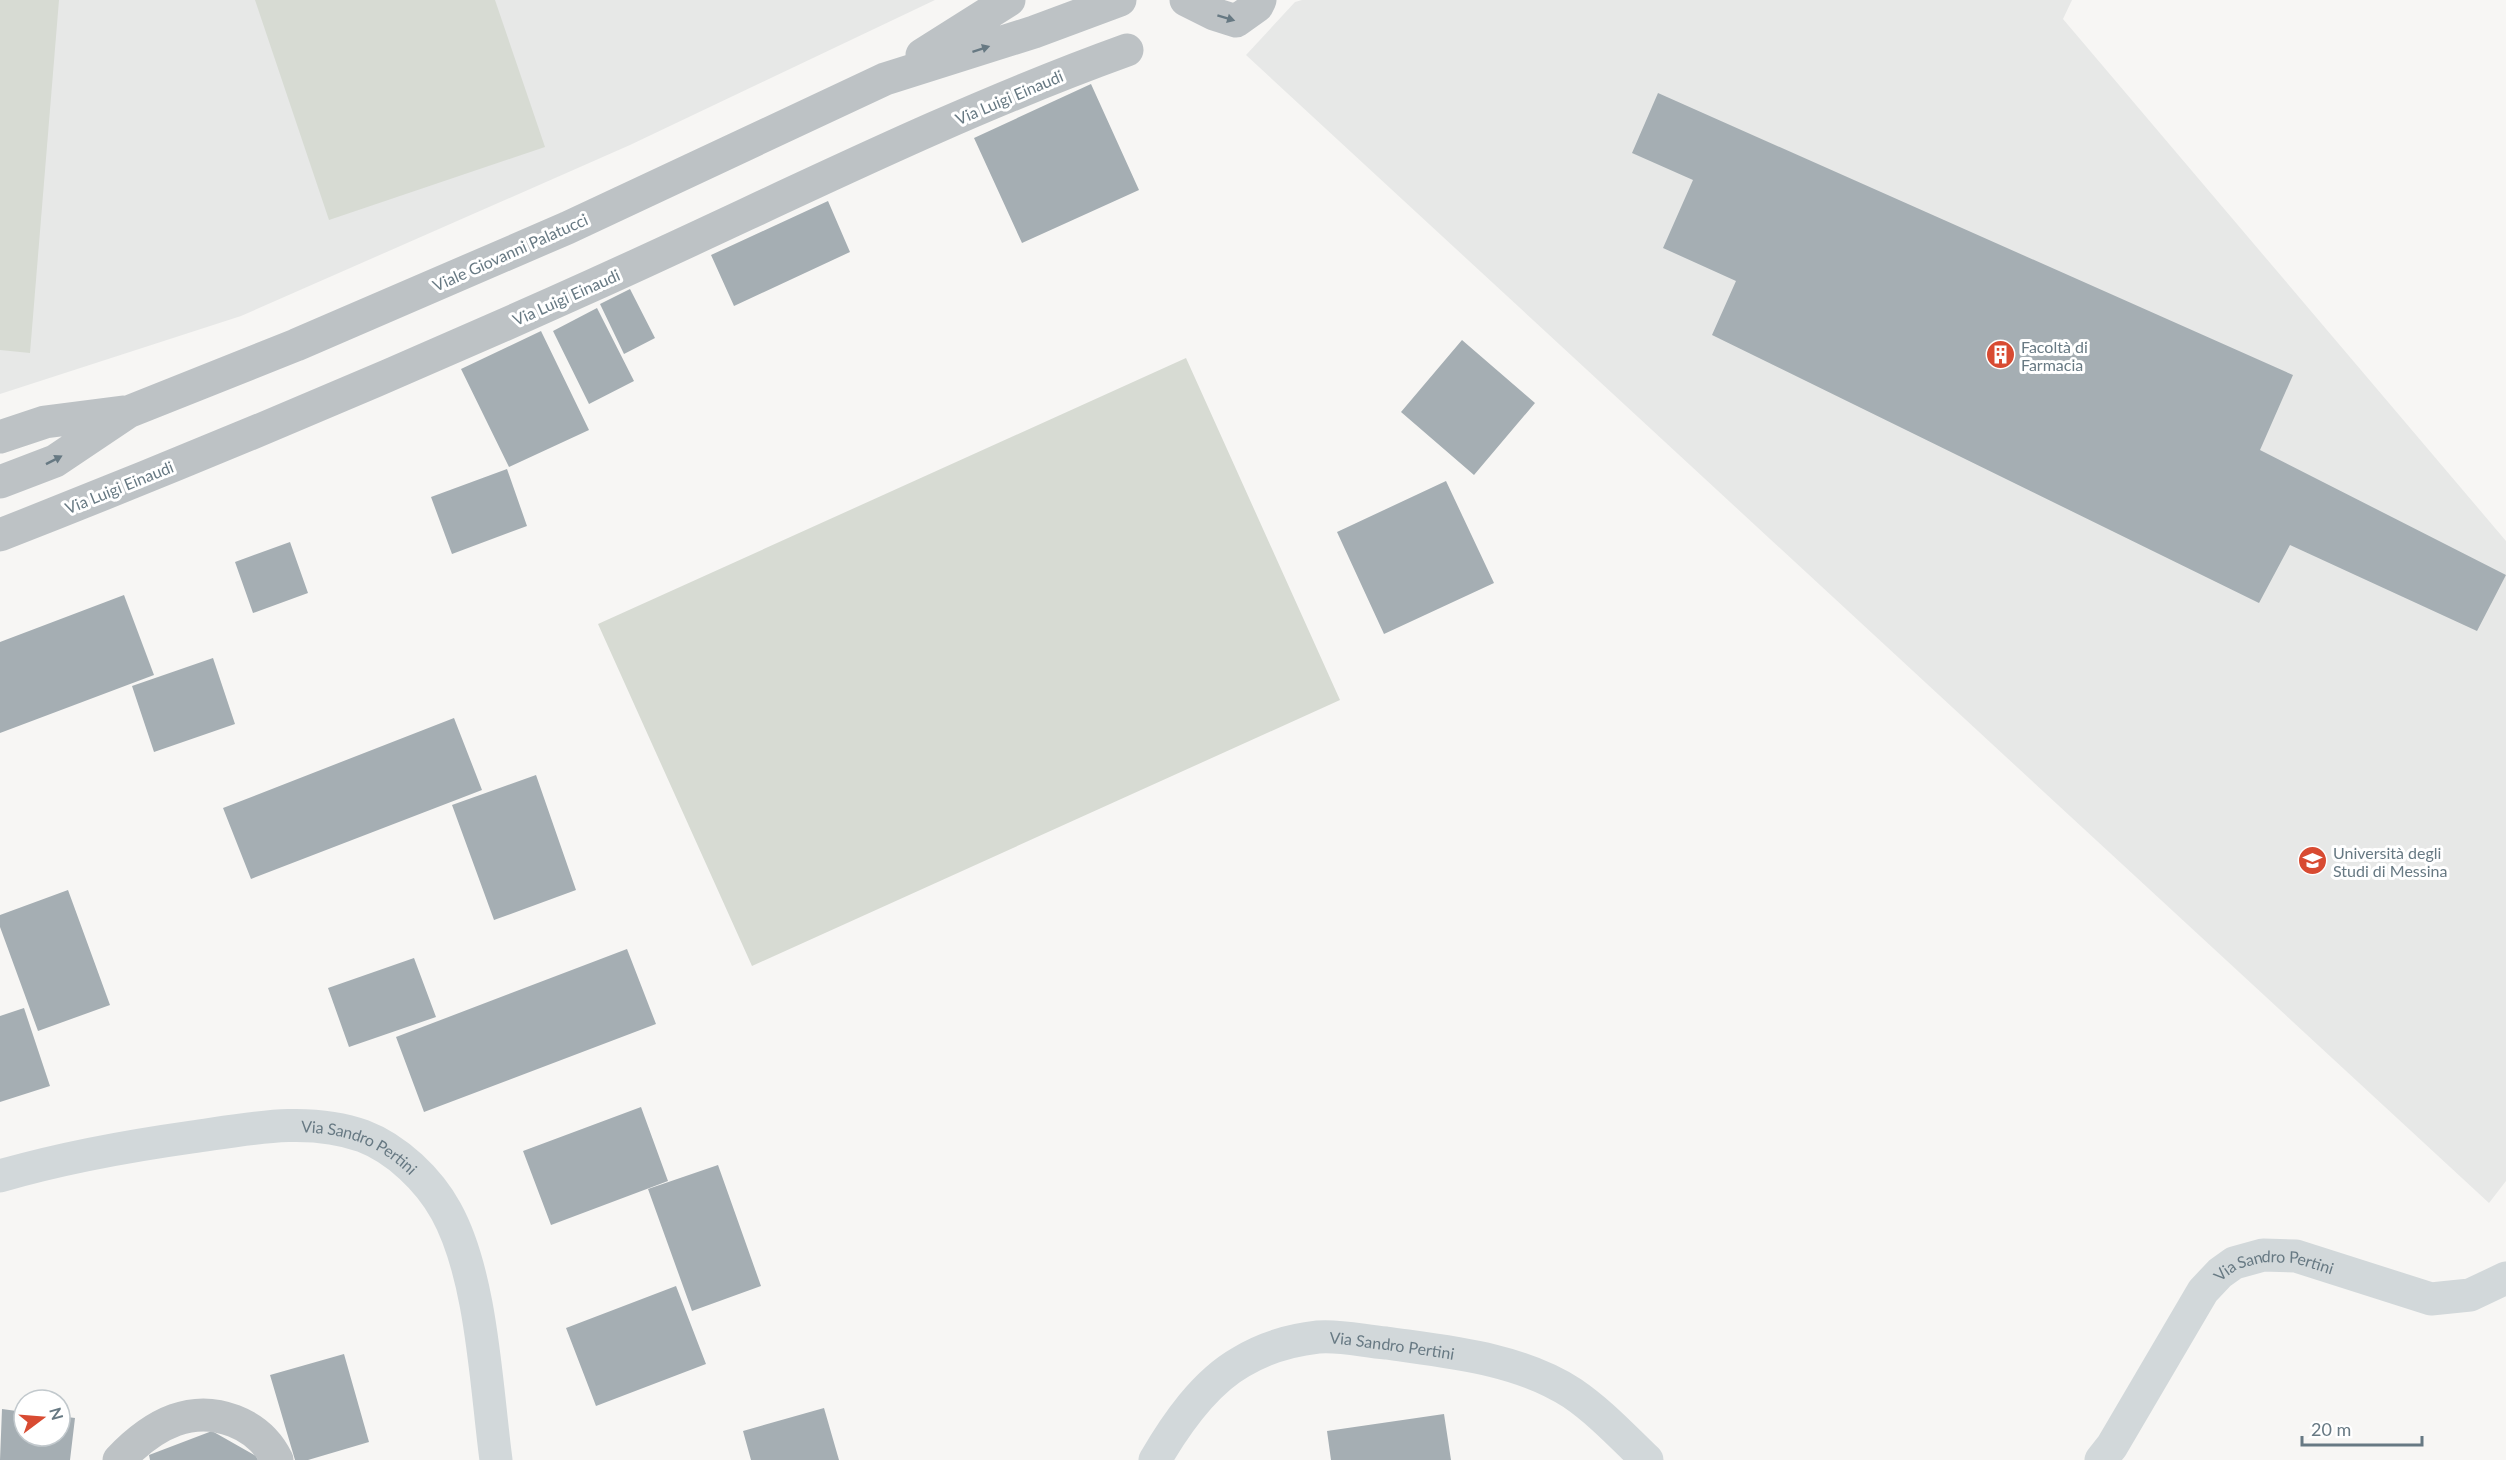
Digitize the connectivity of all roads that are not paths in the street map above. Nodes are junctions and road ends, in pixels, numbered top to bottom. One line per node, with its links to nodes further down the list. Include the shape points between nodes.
1 (1010, 0): 6 (street)
2 (1120, 0): 6 (street, one-way to 2)
3 (1186, 0): 4 (street, one-way to 4, via 1236,21)
4 (1260, 0)
5 (1127, 50): 10 (street, Via Luigi Einaudi, via 1011,94 592,286 322,404)
6 (885, 79): 7 (street, Viale Giovanni Palatucci, via 567,228 296,345)
7 (128, 412): 8 (street, Viale Giovanni Palatucci, via 45,422); 9 (street, Viale Giovanni Palatucci, one-way to 7, via 55,461)
8 (0, 437)
9 (0, 482)
10 (0, 535)
11 (0, 1176): 16 (street, Via Sandro Pertini, via 108,1151 270,1127 320,1127 363,1136 382,1145 434,1192 463,1251 475,1301)
12 (2506, 1278): 13 (street, Via Sandro Pertini, via 2469,1295 2431,1299 2296,1256 2264,1255 2234,1263 2203,1291)
13 (2106, 1453)
14 (119, 1460): 15 (street, via 152,1432 176,1420 203,1415 242,1424 258,1434)
15 (277, 1460)
16 (496, 1460)
17 (1155, 1460): 18 (street, Via Sandro Pertini, via 1187,1412 1239,1363 1281,1344 1335,1337 1444,1351 1525,1370 1571,1392)
18 (1647, 1460)

